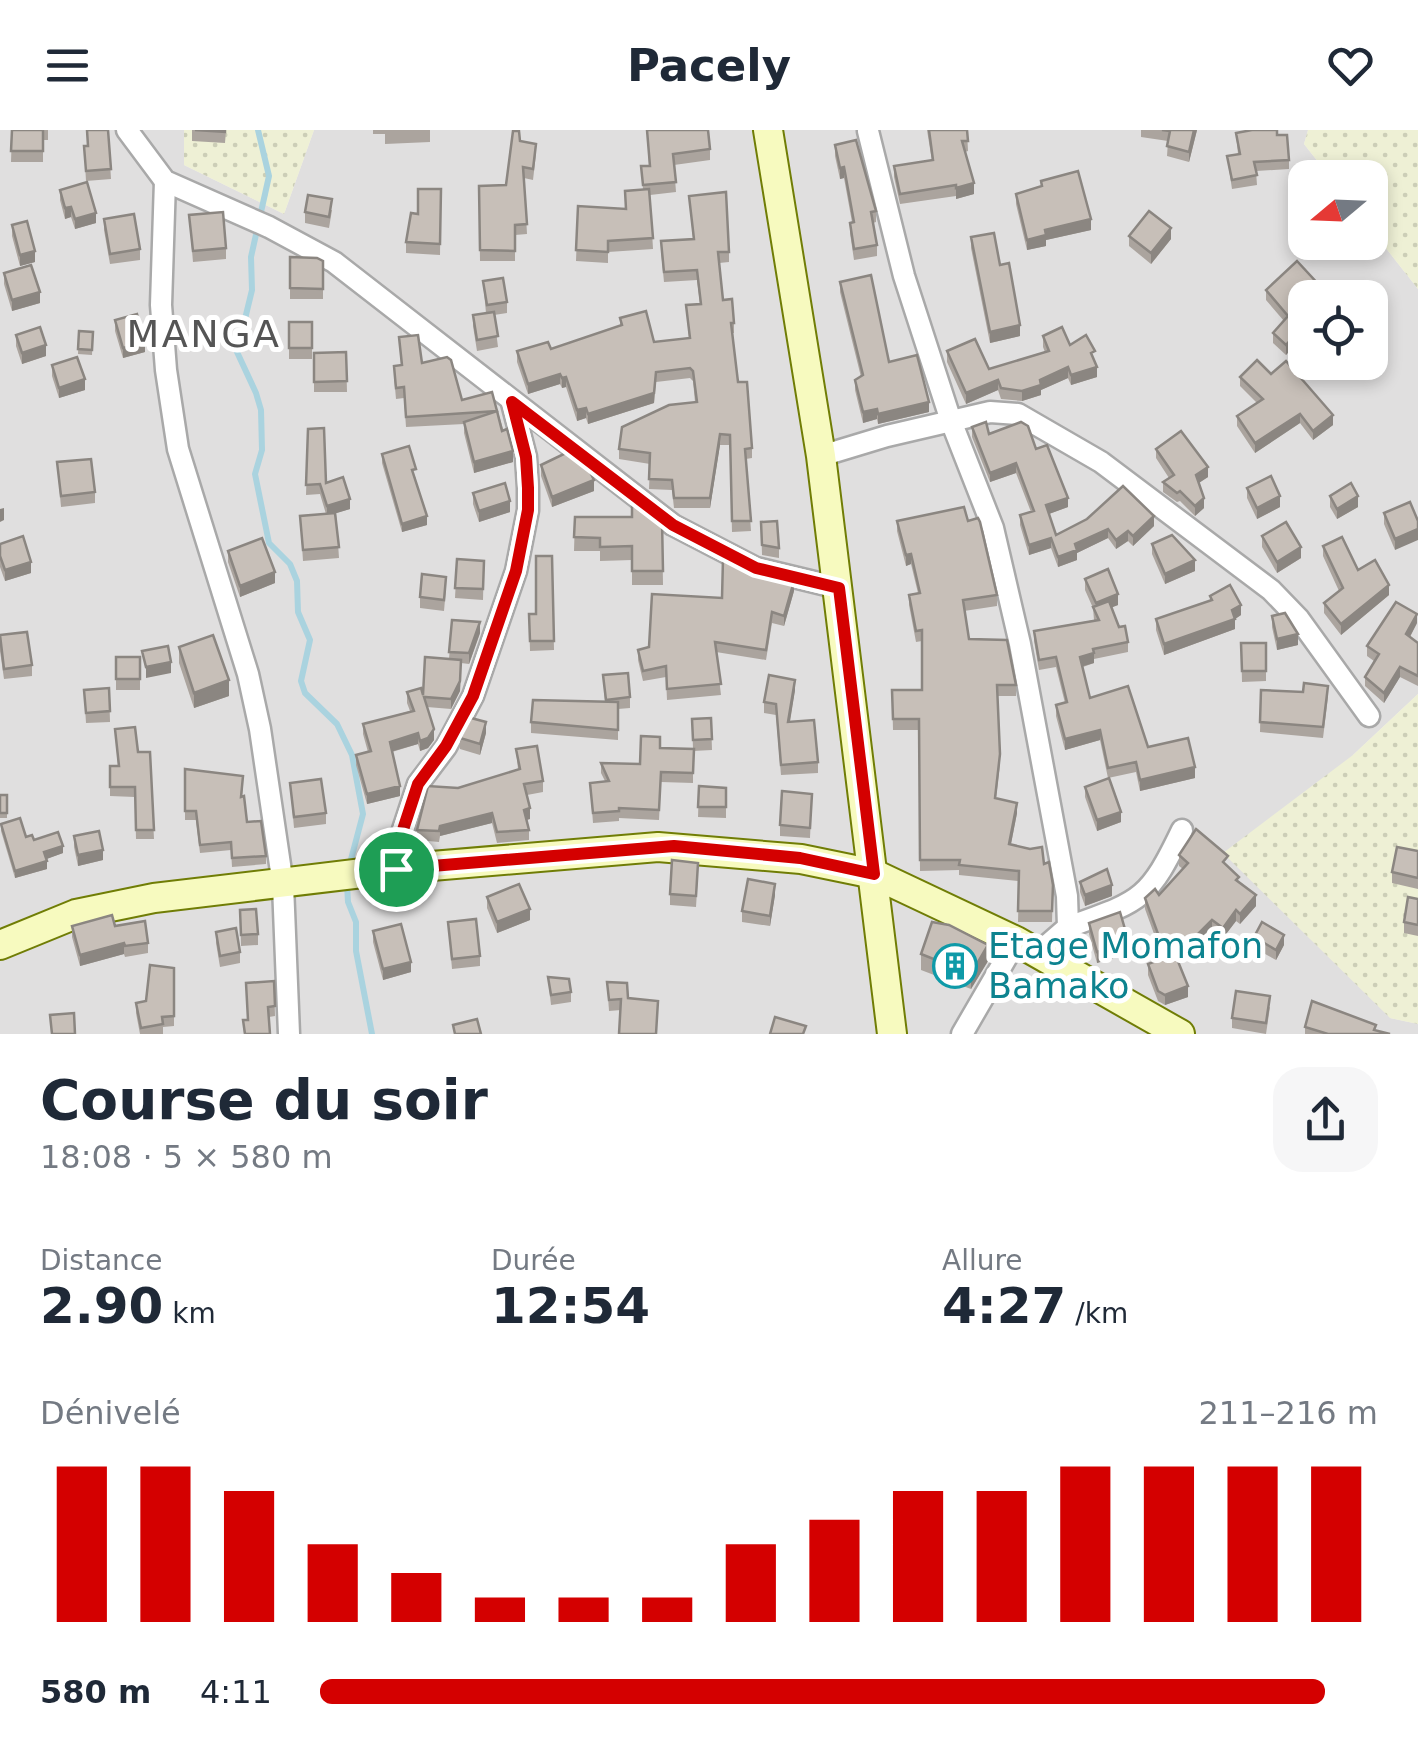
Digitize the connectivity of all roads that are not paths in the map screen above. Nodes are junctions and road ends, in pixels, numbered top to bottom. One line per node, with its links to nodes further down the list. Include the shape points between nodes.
1 (127, 130): 4 (street)
2 (768, 130): 7 (street)
3 (868, 132): 6 (street, via 894,241)
4 (165, 181): 5 (street, via 270,226 351,273); 13 (street, via 162,305 178,449 248,674)
5 (512, 402): 8 (street, via 673,525 756,568); 11 (street, via 528,488 516,571 468,708 418,784)
6 (952, 421): 7 (street); 9 (street, via 1018,414 1101,462 1271,590); 14 (street, via 986,501 1005,574)
7 (821, 456): 8 (street)
8 (839, 588): 12 (street)
9 (1369, 716)
10 (1182, 830): 14 (street, via 1155,883 1136,900)
11 (396, 869): 12 (street, via 674,846 800,858); 13 (street)
12 (874, 874): 16 (street); 18 (street)
13 (284, 884): 15 (street, via 108,906); 17 (street)
14 (1068, 926): 16 (street)
15 (0, 945)
16 (1027, 947): 19 (street); 20 (street)
17 (288, 1034)
18 (892, 1034)
19 (962, 1034)
20 (1180, 1034)

